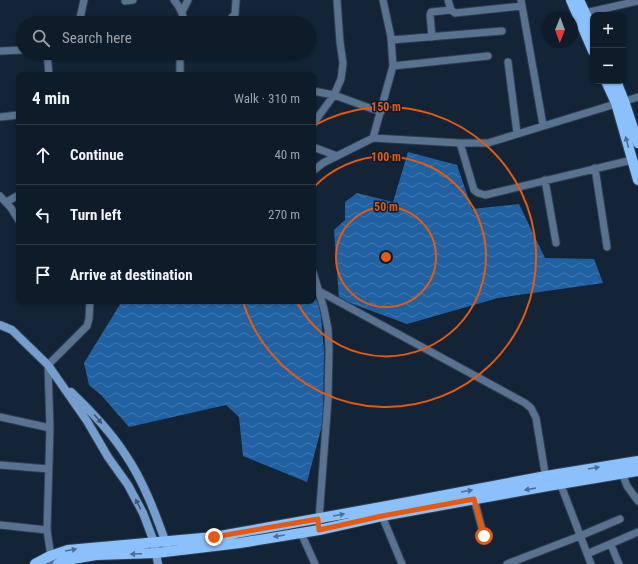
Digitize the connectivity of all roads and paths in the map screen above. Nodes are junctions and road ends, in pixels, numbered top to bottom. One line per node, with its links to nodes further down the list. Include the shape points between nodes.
1 (84, 0): 17 (street)
2 (174, 0): 15 (street)
3 (188, 0): 15 (street)
4 (236, 0): 19 (street)
5 (337, 0): 37 (street, via 343,63 341,79)
6 (383, 0): 23 (street)
7 (448, 0): 14 (street)
8 (496, 0): 13 (street)
9 (571, 0): 24 (main road)
10 (579, 0): 16 (main road)
11 (638, 1): 16 (street)
12 (521, 3): 13 (street); 44 (street)
13 (497, 9): 14 (street, via 455,13)
14 (451, 10): 22 (street, via 431,12)
15 (182, 12): 18 (street)
16 (585, 13): 20 (main road)
17 (81, 16)
18 (183, 16)
19 (233, 16)
20 (590, 24)
21 (502, 32): 22 (street)
22 (432, 37): 23 (street)
23 (391, 40): 31 (street)
24 (592, 48)
25 (16, 50): 26 (street)
26 (0, 51)
27 (488, 56): 31 (street)
28 (47, 60): 32 (street)
29 (180, 60): 33 (street)
30 (508, 62): 45 (street)
31 (393, 66): 40 (street)
32 (48, 72)
33 (180, 72)
34 (608, 84): 39 (main road)
35 (617, 84): 39 (main road)
36 (316, 92): 37 (street)
37 (334, 95): 40 (street); 43 (street)
38 (638, 97): 39 (street)
39 (620, 102): 44 (street); 48 (main road); 51 (main road, one-way to 39)
40 (381, 112): 46 (street)
41 (16, 115): 42 (street)
42 (0, 116)
43 (316, 120)
44 (543, 125): 45 (street)
45 (517, 133): 47 (street, via 488,143)
46 (373, 138): 47 (street); 50 (street)
47 (460, 143): 54 (street, via 474,190 478,193 485,195)
48 (638, 143)
49 (316, 148): 50 (street)
50 (337, 156): 53 (street)
51 (632, 160): 52 (street); 55 (main road)
52 (595, 168): 54 (street); 61 (street)
53 (316, 169)
54 (545, 180): 60 (street)
55 (638, 180)
56 (0, 196): 58 (street)
57 (16, 197): 58 (street)
58 (6, 202): 59 (street)
59 (16, 216)
60 (556, 243)
61 (607, 247)
62 (316, 282): 63 (street)
63 (319, 291): 76 (street, via 525,403 536,418); 80 (street, via 328,329 329,349 328,399)
64 (90, 304): 66 (street, via 86,326)
65 (0, 324): 66 (street, via 12,330)
66 (48, 365): 67 (street); 69 (street)
67 (60, 382): 89 (street, one-way to 89, via 96,416 126,455); 90 (street, one-way to 67, via 128,484)
68 (0, 417): 69 (street)
69 (50, 428): 72 (street)
70 (638, 462): 73 (main road)
71 (0, 465): 72 (street)
72 (49, 468): 83 (street)
73 (621, 468): 74 (main road); 75 (main road); 78 (street, via 627,486)
74 (638, 471)
75 (558, 479): 76 (main road); 88 (street)
76 (547, 481): 77 (main road, one-way to 77); 80 (main road, one-way to 76)
77 (474, 499): 79 (main road); 87 (street)
78 (638, 501)
79 (382, 516): 84 (main road); 100 (street)
80 (318, 519): 84 (street); 89 (main road, via 214,537)
81 (620, 519): 88 (street)
82 (0, 525): 83 (street)
83 (48, 530): 95 (street)
84 (319, 530): 85 (main road)
85 (301, 532): 92 (main road, one-way to 92); 99 (street)
86 (638, 532): 91 (street)
87 (484, 536)
88 (580, 536): 94 (street); 101 (street)
89 (166, 541): 90 (main road); 92 (street)
90 (154, 542): 93 (street); 95 (main road, one-way to 90, via 75,550)
91 (610, 545): 94 (street); 103 (street)
92 (170, 552): 93 (main road)
93 (156, 553): 97 (main road, one-way to 97, via 96,555); 98 (street)
94 (587, 554): 102 (street)
95 (51, 560): 96 (main road)
96 (35, 564)
97 (58, 564)
98 (158, 564)
99 (315, 564)
100 (402, 564)
101 (508, 564)
102 (591, 564)
103 (619, 564)

